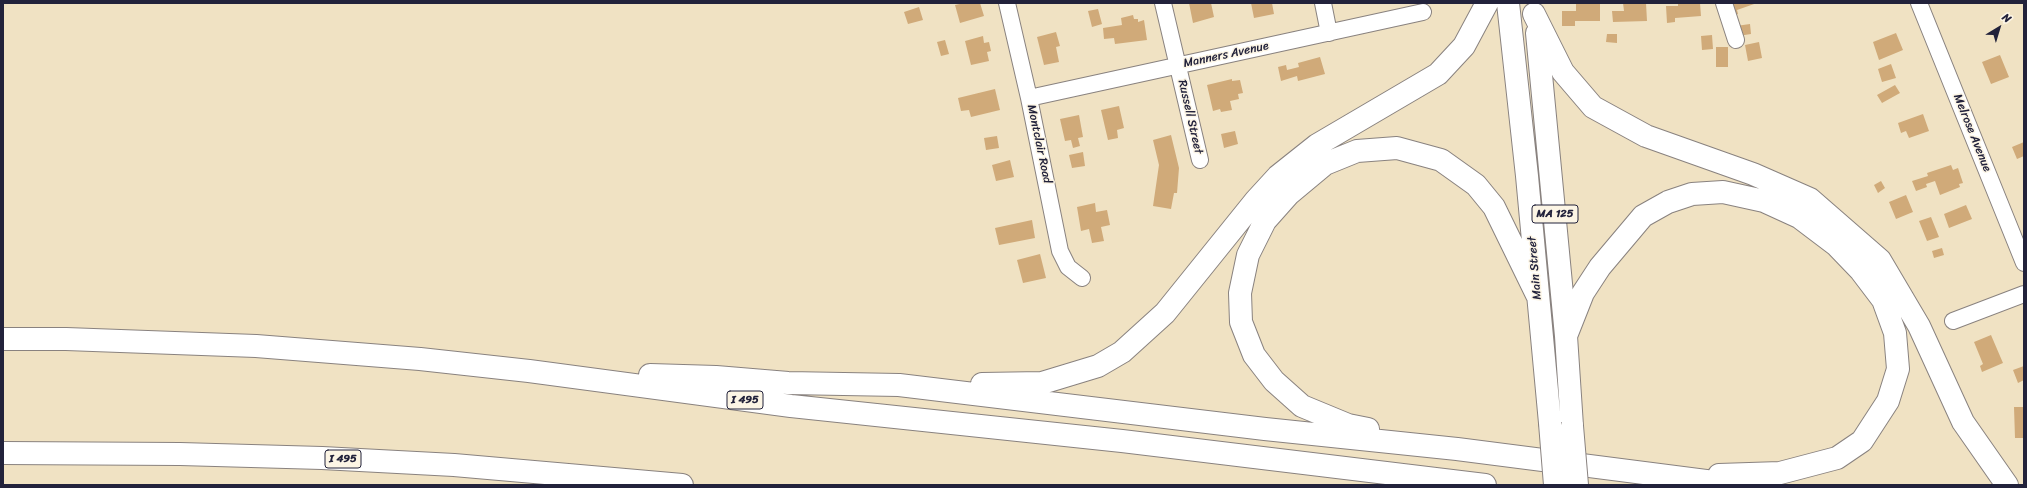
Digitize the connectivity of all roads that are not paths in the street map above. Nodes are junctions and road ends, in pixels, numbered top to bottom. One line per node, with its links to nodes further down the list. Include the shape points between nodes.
1 (1007, 3): 13 (street, Montclair Road)
2 (1163, 3): 12 (street, Russell Street)
3 (1322, 3): 10 (street)
4 (1487, 3): 23 (highway, via 1464,46 1438,74 1317,145 1278,176 1165,314 1122,352 1098,366 1042,383)
5 (1508, 3): 18 (highway, Main Street / MA 125, via 1528,176)
6 (1724, 3): 11 (street)
7 (1919, 3): 15 (street, Melrose Avenue)
8 (1533, 9): 20 (highway, Main Street / MA 125, via 1541,66); 32 (highway, via 1562,72 1593,107 1646,136 1753,174 1810,199 1880,260 1919,326 1963,422)
9 (1423, 12): 10 (street, Manners Avenue)
10 (1329, 33): 12 (street, Manners Avenue)
11 (1736, 40)
12 (1178, 66): 13 (street, Manners Avenue); 14 (street, Russell Street)
13 (1030, 98): 16 (street, Montclair Road, via 1060,251 1068,267)
14 (1200, 160)
15 (2024, 263)
16 (1082, 278)
17 (2024, 294): 19 (street)
18 (1537, 295): 24 (highway, via 1494,207 1476,185 1441,160 1397,148 1357,151 1325,164 1289,194 1265,221 1248,255 1240,293 1241,322 1254,355 1274,381 1302,406 1348,425); 29 (highway, Main Street / MA 125, bridge)
19 (1953, 321)
20 (1566, 336): 26 (highway, via 1583,294 1617,244 1643,216 1668,202 1692,194 1723,192 1764,200 1799,217 1836,245 1861,271 1883,300 1895,333 1898,369 1888,401 1862,441 1837,458 1780,473); 30 (highway, Main Street / MA 125, bridge)
21 (3, 339): 22 (highway, I 495, via 256,346)
22 (529, 370): 23 (highway, via 716,377 788,383); 28 (highway, I 495, via 792,406 1122,441)
23 (899, 385): 24 (highway, via 1265,429)
24 (1457, 449): 26 (highway)
25 (3, 453): 27 (highway, I 495, via 322,458 454,465)
26 (1678, 477): 31 (highway)
27 (682, 485)
28 (1485, 485)
29 (1555, 485)
30 (1577, 485)
31 (1737, 485)
32 (2007, 485)

